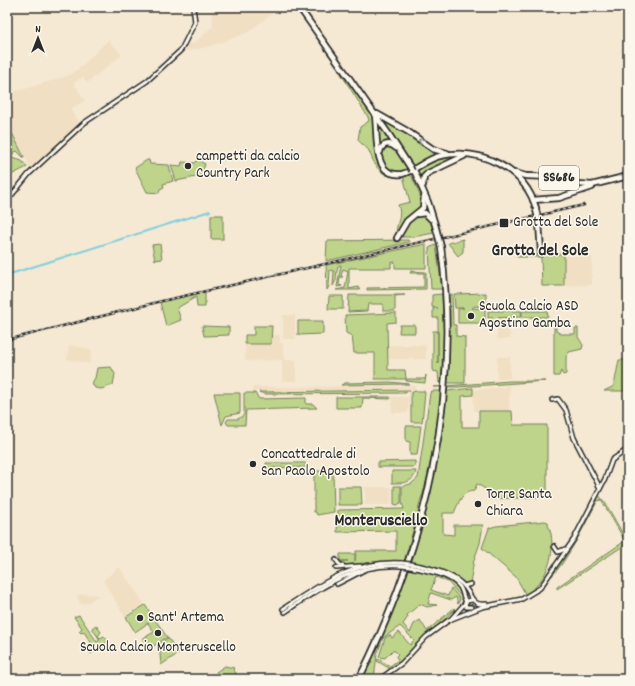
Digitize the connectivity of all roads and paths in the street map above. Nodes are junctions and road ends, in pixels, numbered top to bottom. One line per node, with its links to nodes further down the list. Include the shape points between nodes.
1 (193, 7): 18 (street, via 195,22 181,50 147,81 84,123)
2 (300, 7): 3 (highway)
3 (376, 115): 4 (highway); 5 (highway, one-way to 3, via 433,149 407,131); 7 (highway); 8 (highway)
4 (400, 151): 7 (highway, via 393,145 386,144 380,148); 8 (highway)
5 (456, 154): 6 (highway, SS686); 7 (highway, via 429,160 400,174 386,170)
6 (468, 155): 9 (highway, SS686, via 486,158); 15 (highway, via 426,175)
7 (379, 158)
8 (412, 169): 15 (highway); 17 (highway)
9 (508, 170): 10 (highway, SS686); 13 (highway, SS686)
10 (514, 173): 11 (highway, SS686); 13 (highway, SS686)
11 (526, 176): 13 (highway, SS686); 14 (highway, SS686, via 554,177)
12 (628, 177): 14 (highway, SS686)
13 (523, 185): 19 (highway, SS686)
14 (592, 186): 16 (highway, SS686); 19 (highway, SS686, via 559,198)
15 (423, 190): 22 (highway)
16 (576, 190)
17 (424, 197): 20 (highway, via 424,208); 21 (highway)
18 (7, 198)
19 (535, 200): 24 (highway, SS686, bridge)
20 (417, 214): 21 (highway, via 424,213); 23 (highway, via 407,221)
21 (431, 219): 22 (highway)
22 (435, 229): 45 (highway, bridge, via 444,287 445,337 444,392 434,465 414,543 388,615)
23 (397, 238)
24 (541, 253)
25 (552, 400): 27 (street, via 558,399 565,408 574,438)
26 (628, 449): 27 (street, via 612,460)
27 (600, 488): 28 (street)
28 (575, 536): 30 (street); 43 (street, via 534,593 522,599)
29 (554, 546): 30 (street, via 558,552)
30 (565, 549): 41 (street, via 530,594 484,605)
31 (336, 560): 33 (street)
32 (401, 565): 34 (street, via 388,563); 35 (street, bridge); 37 (street)
33 (345, 566): 34 (street); 36 (street)
34 (362, 566): 37 (street, via 329,579 284,610 331,581)
35 (410, 566): 40 (street, via 441,572); 42 (street, via 453,581 461,589)
36 (336, 568)
37 (367, 568): 38 (street)
38 (337, 584)
39 (471, 584): 40 (street)
40 (464, 586): 41 (street)
41 (472, 601): 42 (street); 43 (street)
42 (465, 602): 43 (street); 44 (street)
43 (472, 609): 44 (street)
44 (449, 620): 46 (street, via 426,637 402,663)
45 (357, 679)
46 (380, 679)

